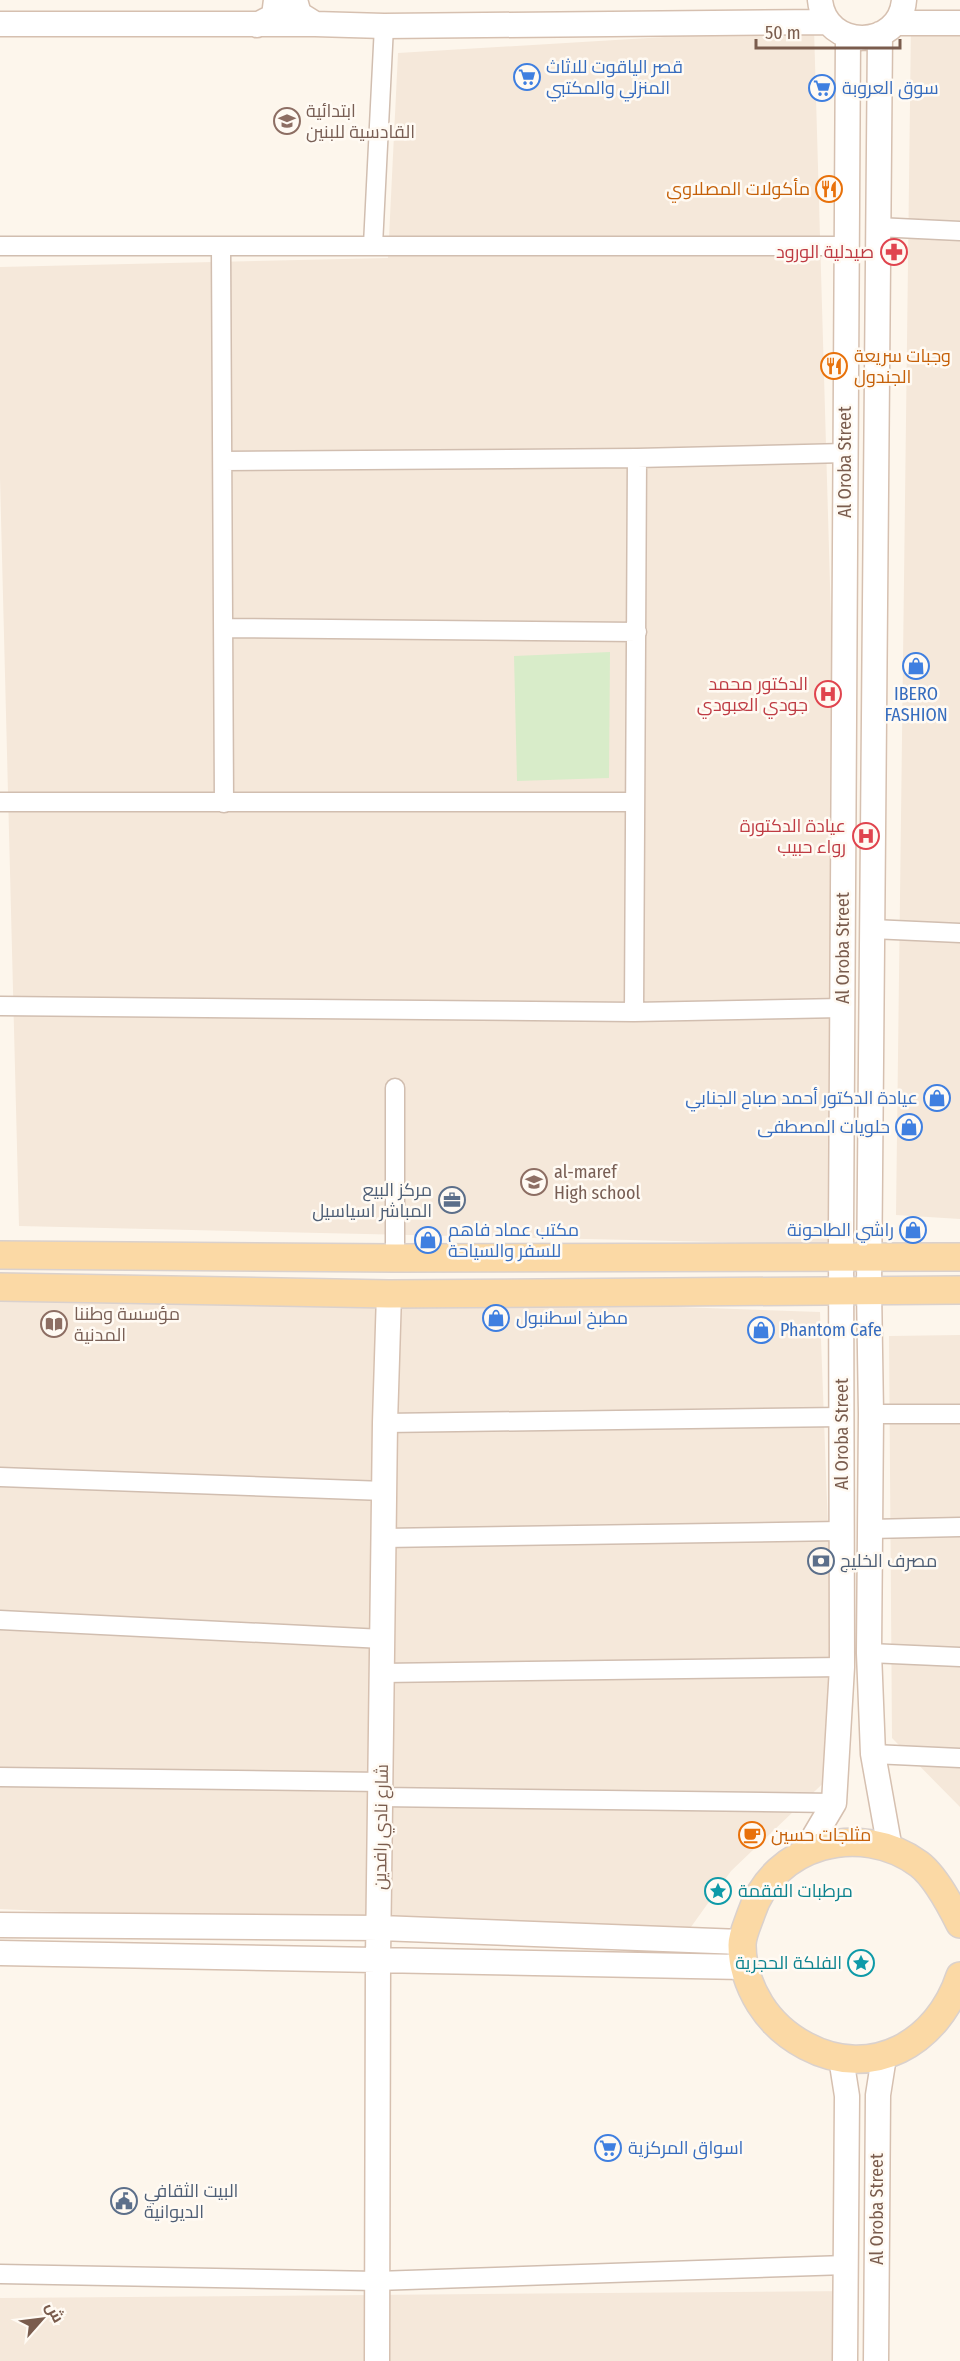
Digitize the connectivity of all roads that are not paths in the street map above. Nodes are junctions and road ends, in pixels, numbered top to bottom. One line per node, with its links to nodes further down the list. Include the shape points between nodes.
1 (276, 0): 8 (main road, via 274,16)
2 (295, 0): 7 (main road, via 299,14)
3 (904, 0): 10 (main road, via 901,14)
4 (824, 11): 9 (main road); 11 (main road, via 834,28)
5 (960, 23): 10 (main road)
6 (0, 24): 8 (main road)
7 (315, 24): 8 (main road); 9 (main road)
8 (257, 25)
9 (384, 26): 14 (street)
10 (887, 28): 11 (main road, via 863,39); 12 (main road, Al Oroba Street)
11 (848, 36): 16 (main road, Al Oroba Street)
12 (878, 227): 13 (street); 26 (main road, Al Oroba Street)
13 (960, 231)
14 (373, 245): 16 (street); 17 (street)
15 (0, 246): 17 (street)
16 (846, 246): 18 (main road, Al Oroba Street)
17 (221, 247): 20 (street)
18 (846, 453): 19 (street); 29 (main road, Al Oroba Street)
19 (637, 458): 20 (street); 22 (street)
20 (223, 461): 21 (street)
21 (223, 628): 22 (street); 25 (street)
22 (637, 632): 24 (street)
23 (0, 802): 25 (street)
24 (635, 802): 25 (street); 30 (street)
25 (224, 803)
26 (872, 929): 27 (street); 36 (main road, Al Oroba Street)
27 (960, 933)
28 (0, 1006): 30 (street)
29 (842, 1008): 30 (street); 33 (main road, Al Oroba Street)
30 (634, 1012)
31 (395, 1088): 35 (street)
32 (0, 1255): 35 (main road)
33 (842, 1256): 35 (main road); 36 (main road); 41 (main road, Al Oroba Street)
34 (960, 1257): 36 (main road)
35 (395, 1258)
36 (869, 1258): 40 (main road, Al Oroba Street)
37 (0, 1269): 38 (main road)
38 (0, 1276)
39 (0, 1287): 43 (main road)
40 (868, 1289): 41 (main road); 42 (main road); 44 (main road, Al Oroba Street)
41 (842, 1290): 43 (main road); 46 (main road, Al Oroba Street)
42 (960, 1290)
43 (389, 1294): 47 (main road, شارع نادي رافدين)
44 (871, 1414): 45 (street); 51 (main road, Al Oroba Street)
45 (960, 1414)
46 (842, 1417): 47 (street); 52 (main road, Al Oroba Street)
47 (384, 1423): 49 (main road, شارع نادي رافدين)
48 (0, 1477): 49 (street)
49 (384, 1491): 53 (main road, شارع نادي رافدين)
50 (960, 1527): 51 (street)
51 (870, 1529): 56 (main road, Al Oroba Street)
52 (842, 1531): 53 (street); 58 (main road, Al Oroba Street)
53 (384, 1538): 55 (main road, شارع نادي رافدين)
54 (0, 1620): 55 (street)
55 (383, 1639): 59 (main road, شارع نادي رافدين)
56 (869, 1653): 57 (street); 60 (main road, Al Oroba Street)
57 (960, 1657)
58 (842, 1667): 59 (street); 64 (main road, Al Oroba Street)
59 (382, 1672): 63 (main road, شارع نادي رافدين)
60 (873, 1754): 61 (street); 65 (main road, Al Oroba Street)
61 (960, 1758)
62 (0, 1777): 63 (street)
63 (382, 1790): 64 (street); 69 (main road, شارع نادي رافدين)
64 (834, 1803): 66 (main road, Al Oroba Street)
65 (890, 1849): 66 (main road, via 870,1842 837,1843); 67 (main road, via 920,1865)
66 (805, 1852): 71 (main road, via 781,1867 764,1887 752,1910)
67 (957, 1905)
68 (0, 1925): 69 (main road)
69 (380, 1928): 71 (main road); 72 (main road, شارع نادي رافدين)
70 (0, 1953): 72 (main road)
71 (742, 1954): 72 (main road); 76 (main road, via 752,1991 777,2027 814,2050)
72 (378, 1958): 79 (main road, شارع نادي رافدين)
73 (960, 1976): 74 (main road)
74 (955, 1996): 75 (main road, via 918,2038)
75 (884, 2056): 76 (main road); 82 (main road, Al Oroba Street, via 878,2095)
76 (841, 2058): 77 (main road, Al Oroba Street, via 847,2096)
77 (846, 2265): 79 (street); 81 (main road, Al Oroba Street)
78 (0, 2274): 79 (street)
79 (377, 2281): 80 (main road, شارع نادي رافدين)
80 (377, 2361)
81 (845, 2361)
82 (876, 2361)

